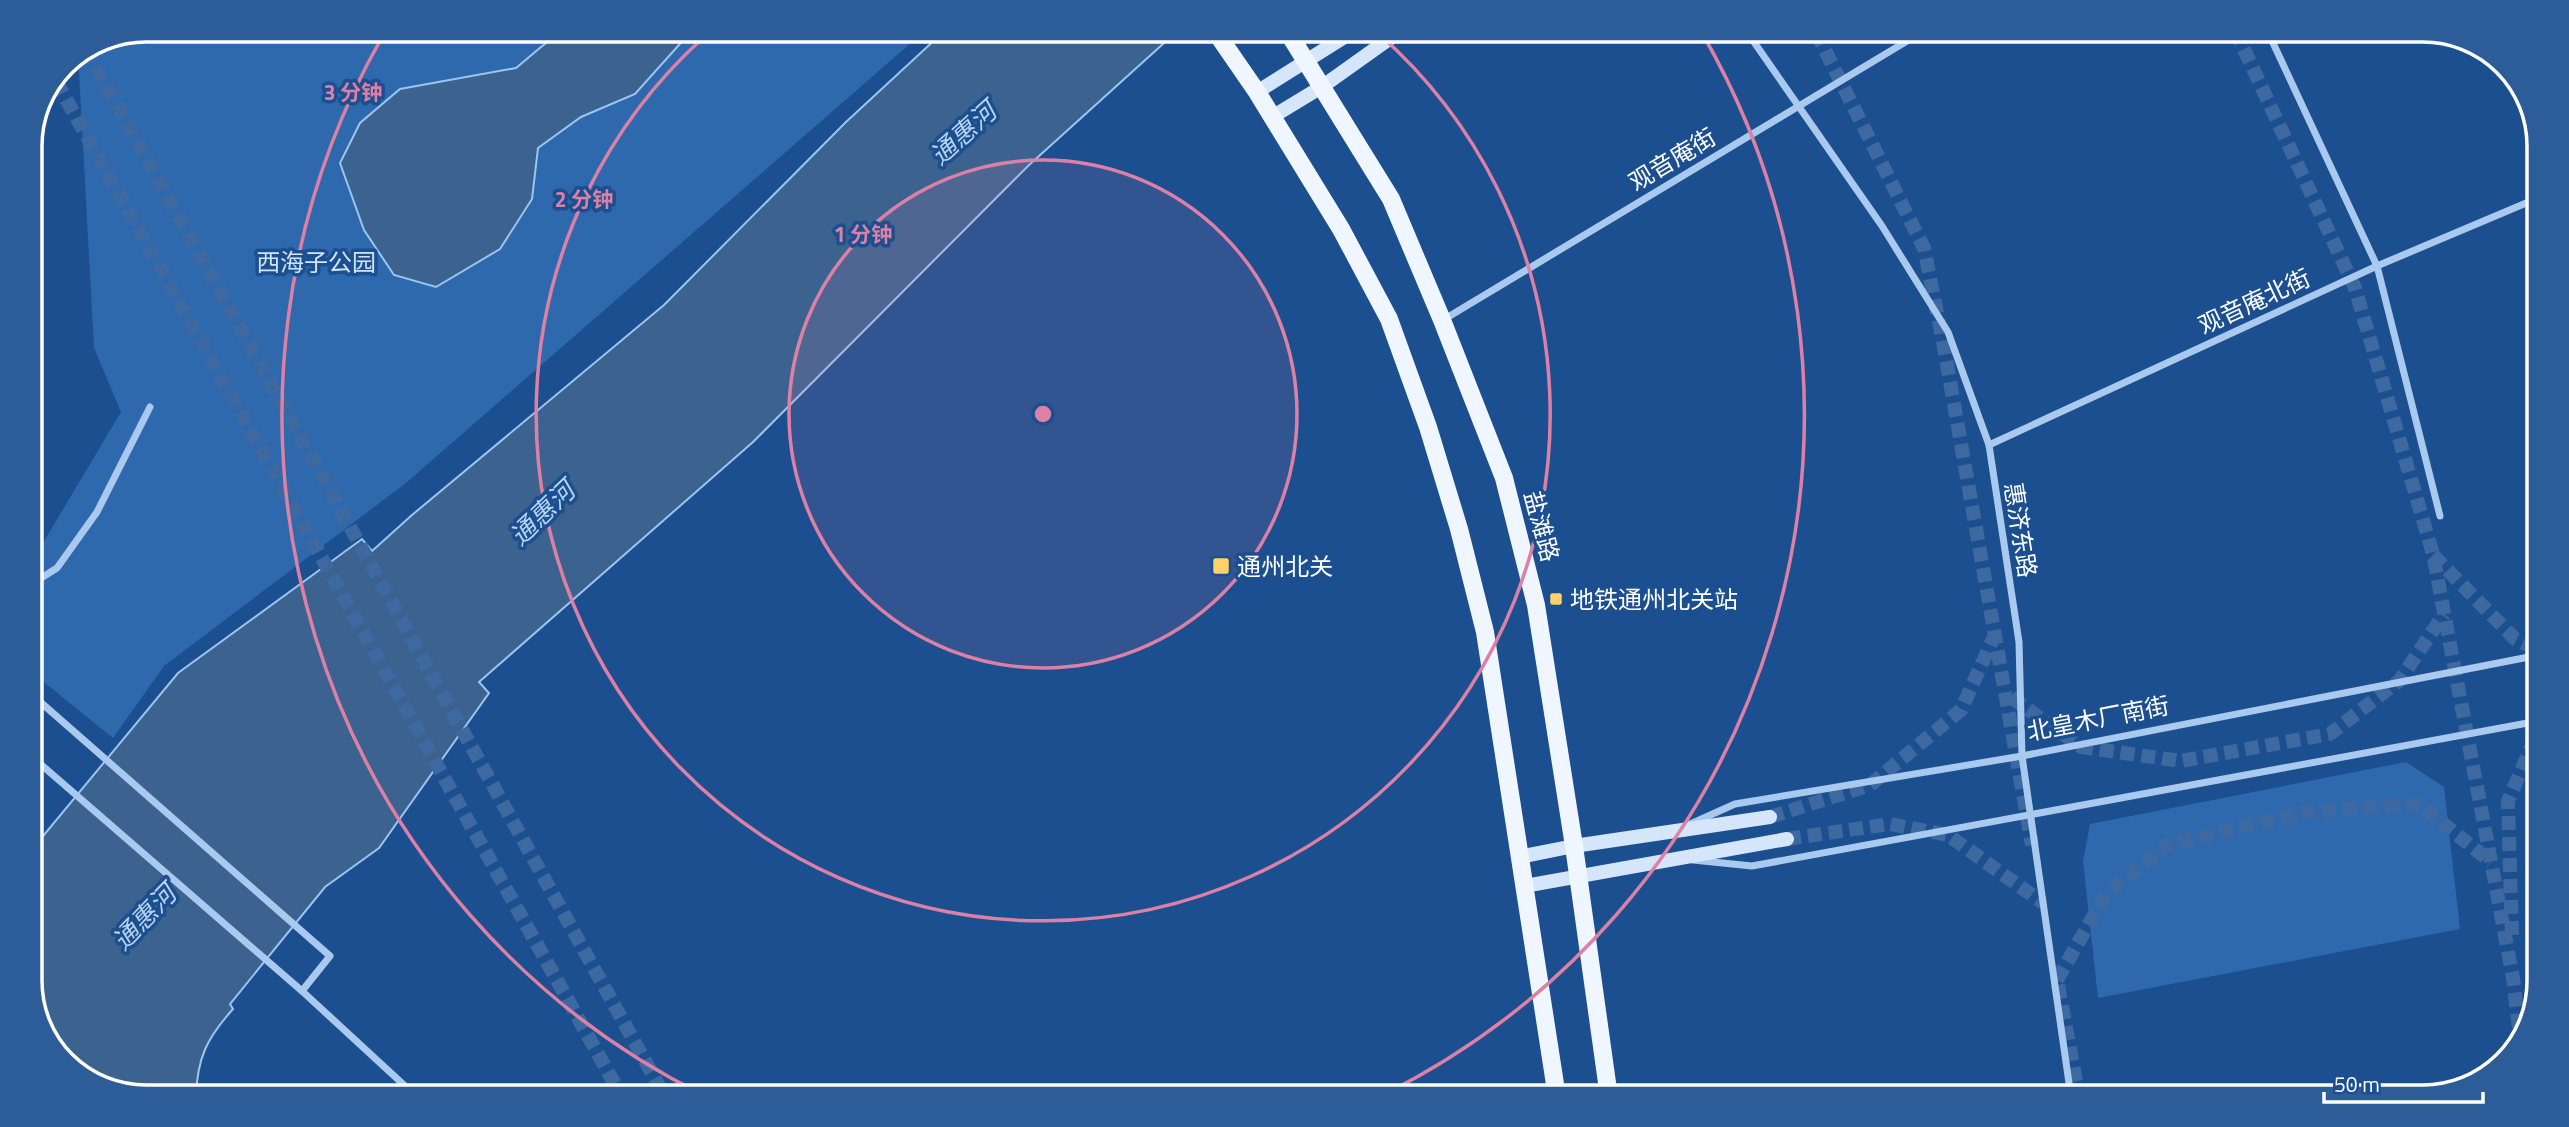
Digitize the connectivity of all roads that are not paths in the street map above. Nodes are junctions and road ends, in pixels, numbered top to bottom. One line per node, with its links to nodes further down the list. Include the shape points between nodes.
1 (1222, 42): 10 (main road)
2 (1294, 42): 8 (main road, 盐滩路)
3 (1337, 42): 8 (street)
4 (1385, 42): 9 (street)
5 (1755, 42): 11 (street, 惠济东路)
6 (1905, 42): 11 (street, 观音庵街)
7 (2273, 42): 14 (street)
8 (1307, 62): 9 (main road, 盐滩路); 10 (street)
9 (1322, 86): 12 (street); 15 (main road, 盐滩路, via 1391,199)
10 (1257, 92): 12 (main road)
11 (1798, 105): 15 (street, 观音庵街); 17 (street, 惠济东路, via 1948,332)
12 (1272, 117): 30 (main road, via 1341,229 1389,319 1428,427 1485,632)
13 (2527, 203): 14 (street, 观音庵北街)
14 (2376, 266): 17 (street, 观音庵北街); 18 (street)
15 (1443, 320): 29 (main road, 盐滩路, via 1504,478 1528,571)
16 (150, 407): 19 (street, via 97,512 57,568)
17 (1989, 445): 23 (street, 惠济东路, via 2019,642)
18 (2440, 516)
19 (42, 577)
20 (2527, 657): 23 (street, 北皇木厂南街)
21 (42, 703): 34 (street, via 330,956)
22 (2527, 723): 25 (street)
23 (2022, 756): 25 (street, 惠济东路); 27 (street, 北皇木厂南街, via 1735,804)
24 (42, 767): 34 (street)
25 (2032, 813): 31 (street, via 1752,866); 38 (street, 惠济东路)
26 (1770, 817): 27 (street, 北皇木厂南街)
27 (1674, 831): 29 (street, 北皇木厂南街)
28 (1787, 839): 31 (street)
29 (1574, 846): 30 (street, 北皇木厂南街); 32 (main road, 盐滩路)
30 (1519, 857): 33 (main road)
31 (1677, 859): 32 (street)
32 (1577, 877): 33 (street); 37 (main road, 盐滩路)
33 (1524, 886): 36 (main road)
34 (302, 990): 35 (street)
35 (403, 1085)
36 (1555, 1085)
37 (1607, 1085)
38 (2069, 1085)

